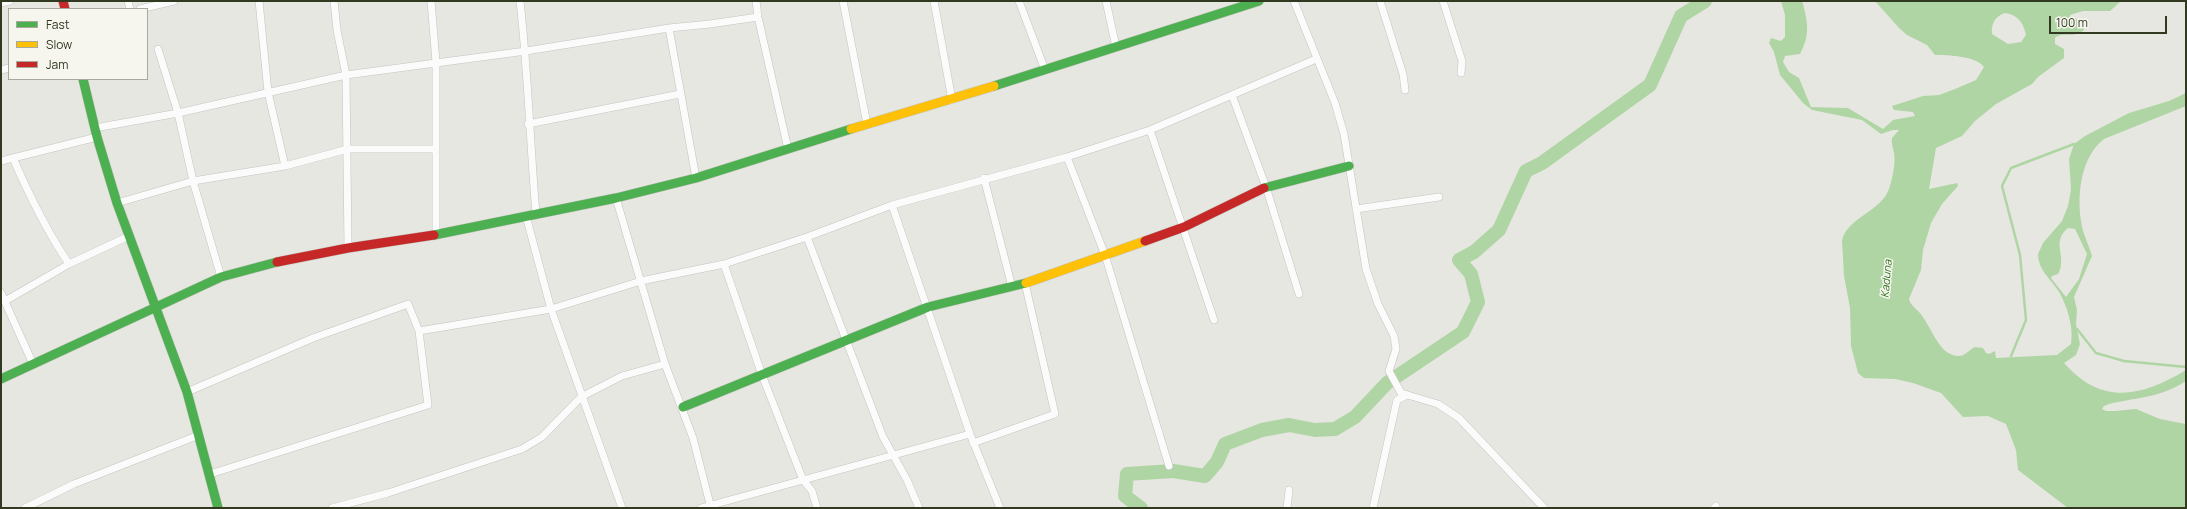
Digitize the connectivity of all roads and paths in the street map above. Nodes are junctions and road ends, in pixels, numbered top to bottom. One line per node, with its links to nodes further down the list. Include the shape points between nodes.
1 (10, 1): 16 (street)
2 (174, 1): 17 (street)
3 (259, 1): 30 (street)
4 (334, 1): 27 (street)
5 (431, 1): 24 (street)
6 (520, 1): 22 (street)
7 (756, 1): 18 (street)
8 (843, 1): 36 (street)
9 (934, 1): 33 (street)
10 (1019, 1): 25 (street)
11 (1106, 1): 20 (street)
12 (1259, 1): 20 (street)
13 (1294, 1): 23 (street)
14 (1380, 1): 29 (street, via 1403,74)
15 (1443, 1): 26 (street, via 1462,61)
16 (1, 3)
17 (144, 8)
18 (758, 17): 19 (street); 41 (street)
19 (669, 28): 22 (street); 31 (street)
20 (1116, 47): 25 (street)
21 (158, 49): 34 (street)
22 (526, 51): 24 (street); 35 (street)
23 (1316, 59): 32 (street); 46 (street, via 1340,116)
24 (436, 62): 27 (street); 40 (street)
25 (1045, 70): 33 (street)
26 (1461, 73)
27 (346, 75): 30 (street); 39 (street)
28 (83, 80): 38 (street)
29 (1405, 90)
30 (268, 92): 34 (street); 45 (street)
31 (680, 94): 35 (street); 47 (street)
32 (1232, 95): 37 (street); 50 (street)
33 (952, 100): 36 (street)
34 (178, 113): 38 (street); 49 (street)
35 (528, 124): 56 (street)
36 (867, 124): 41 (street)
37 (1150, 130): 42 (street); 58 (street)
38 (96, 132): 43 (street); 53 (street)
39 (348, 149): 40 (street); 45 (street); 62 (street)
40 (435, 149): 59 (street)
41 (788, 149): 47 (street)
42 (1067, 157): 48 (street); 63 (street)
43 (13, 158): 44 (street); 64 (street, via 35,208)
44 (1, 161)
45 (285, 166): 49 (street)
46 (1349, 166): 50 (street); 55 (street)
47 (696, 178): 52 (street)
48 (984, 178): 54 (street); 69 (street)
49 (193, 181): 53 (street); 66 (street)
50 (1266, 186): 58 (street); 71 (street)
51 (1439, 197): 55 (street)
52 (616, 198): 56 (street); 67 (street)
53 (118, 203): 60 (street)
54 (892, 204): 61 (street); 74 (street)
55 (1356, 209): 84 (street, via 1366,268 1378,304 1394,336 1396,349 1389,371)
56 (536, 214): 57 (street)
57 (526, 216): 59 (street); 75 (street)
58 (1184, 227): 63 (street); 76 (street)
59 (436, 235): 62 (street)
60 (129, 236): 64 (street); 73 (street)
61 (807, 237): 65 (street); 78 (street)
62 (348, 248): 66 (street, via 283,260)
63 (1105, 255): 68 (street); 91 (street)
64 (69, 264): 72 (street)
65 (724, 264): 67 (street); 81 (street)
66 (221, 277): 73 (street)
67 (641, 281): 75 (street); 80 (street)
68 (1025, 283): 69 (street); 89 (street, via 1055,414)
69 (1012, 287): 74 (street)
70 (1, 293): 72 (street)
71 (1299, 294)
72 (5, 300): 79 (street)
73 (156, 307): 79 (street); 83 (street)
74 (928, 307): 78 (street); 87 (street)
75 (551, 309): 77 (street); 85 (street)
76 (1214, 320)
77 (419, 331): 83 (street, via 408,304 313,338); 92 (street, via 428,405)
78 (847, 341): 81 (street); 90 (street, via 883,437)
79 (33, 364): 82 (street)
80 (665, 364): 85 (street, via 622,376); 86 (street)
81 (762, 375): 86 (street); 93 (street)
82 (1, 379)
83 (187, 392): 88 (street)
84 (1404, 394): 105 (street, via 1397,400); 106 (street, via 1438,404 1459,418)
85 (581, 397): 98 (street, via 542,437 522,448 388,493); 99 (street)
86 (683, 407): 95 (street)
87 (970, 434): 89 (street); 90 (street)
88 (199, 435): 92 (street); 96 (street, via 74,484)
89 (973, 443): 103 (street)
90 (893, 454): 93 (street); 102 (street)
91 (1169, 466)
92 (210, 474): 97 (street)
93 (803, 480): 95 (street); 101 (street, via 812,491)
94 (1289, 490): 104 (street)
95 (711, 507): 100 (street)
96 (25, 508)
97 (218, 508)
98 (332, 508)
99 (622, 508)
100 (701, 508)
101 (816, 508)
102 (918, 508)
103 (1000, 508)
104 (1287, 508)
105 (1373, 508)
106 (1544, 508)

